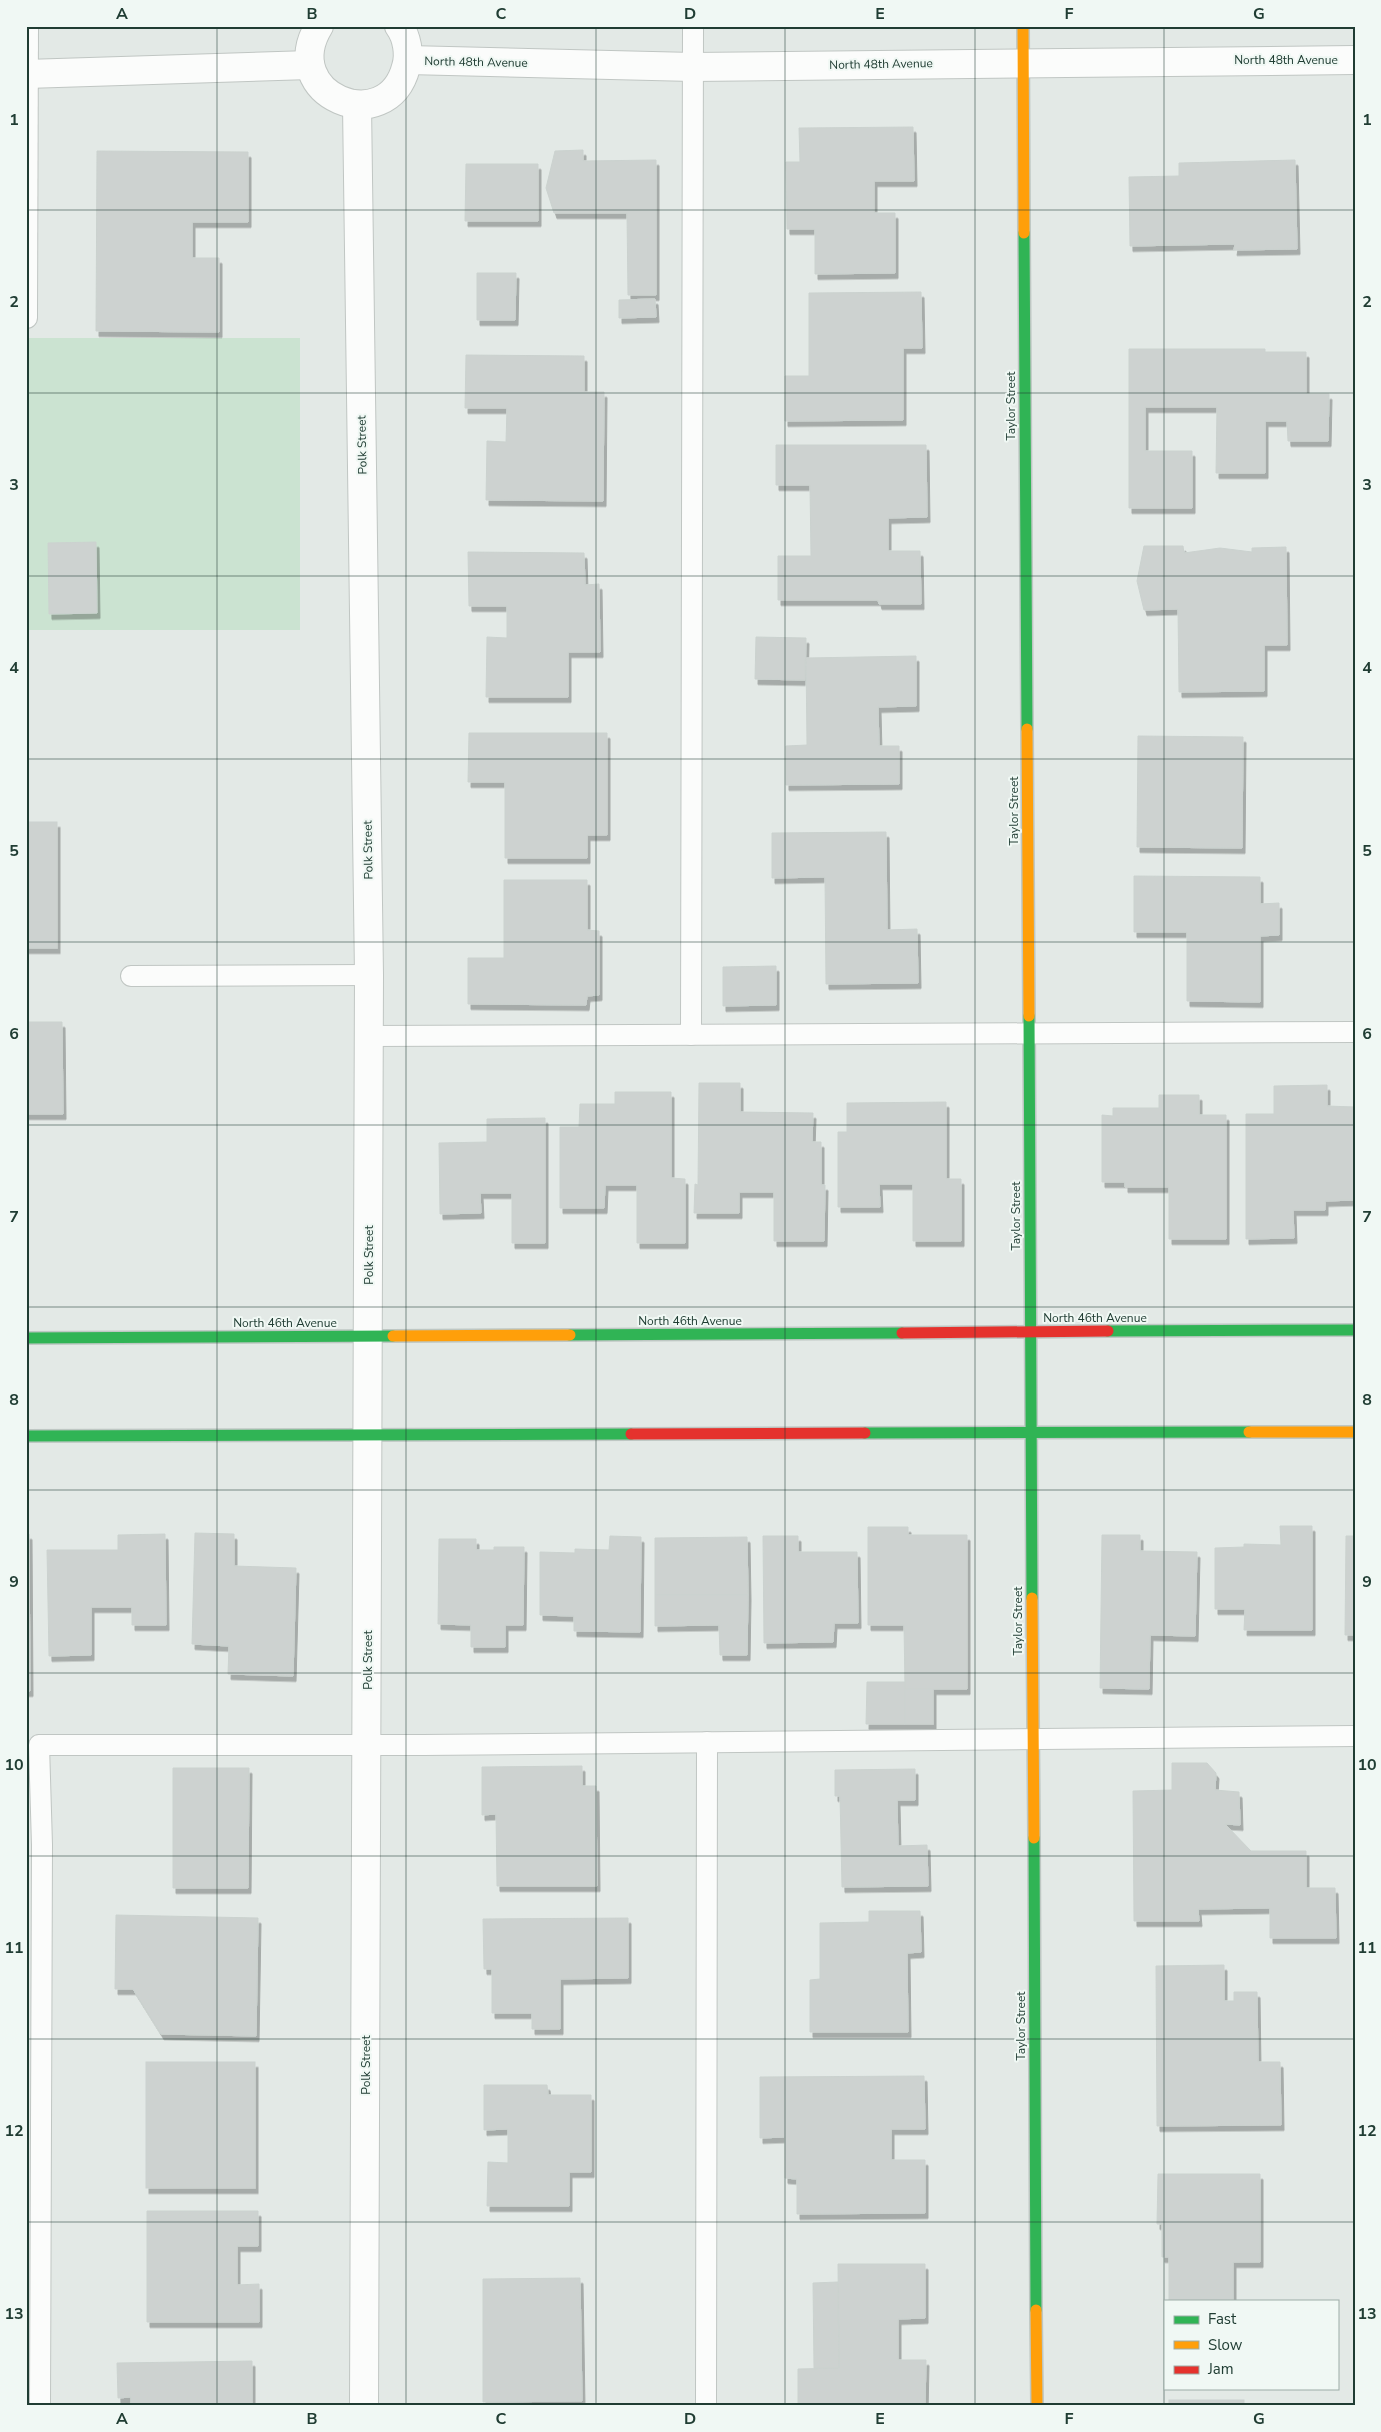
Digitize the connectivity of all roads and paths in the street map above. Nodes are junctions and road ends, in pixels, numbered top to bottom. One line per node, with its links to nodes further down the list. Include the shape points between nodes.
1 (28, 26): 11 (lane)
2 (319, 26): 9 (street, via 313,36)
3 (399, 26): 6 (street, via 407,44)
4 (693, 26): 10 (lane)
5 (1023, 26): 8 (street, Taylor Street)
6 (408, 60): 10 (street, North 48th Avenue); 12 (street, via 404,75 391,92 372,103)
7 (1355, 60): 8 (street, North 48th Avenue)
8 (1023, 62): 10 (street, North 48th Avenue); 17 (street, Taylor Street)
9 (310, 65): 11 (street); 12 (street, via 316,80 327,93)
10 (693, 67): 18 (lane)
11 (27, 74): 13 (lane)
12 (357, 105): 14 (street, Polk Street)
13 (27, 318)
14 (369, 975): 15 (lane); 19 (street, Polk Street)
15 (131, 976)
16 (1355, 1032): 17 (lane)
17 (1029, 1033): 18 (lane); 21 (street, Taylor Street)
18 (692, 1035): 19 (lane)
19 (369, 1036): 22 (street, Polk Street)
20 (1355, 1330): 21 (street, North 46th Avenue)
21 (1031, 1332): 22 (street, North 46th Avenue); 26 (street, Taylor Street)
22 (369, 1337): 23 (street, North 46th Avenue); 25 (street, Polk Street)
23 (26, 1338)
24 (1355, 1432): 26 (street)
25 (368, 1434): 26 (street); 27 (street); 32 (street, Polk Street)
26 (1031, 1434): 29 (street, Taylor Street)
27 (26, 1436)
28 (1355, 1736): 29 (lane)
29 (1033, 1738): 30 (lane); 36 (street, Taylor Street)
30 (707, 1742): 32 (lane); 35 (lane)
31 (33, 1745): 32 (lane); 33 (lane, via 42,1845)
32 (367, 1745): 34 (street, Polk Street)
33 (40, 2406)
34 (364, 2406)
35 (706, 2406)
36 (1037, 2406)

